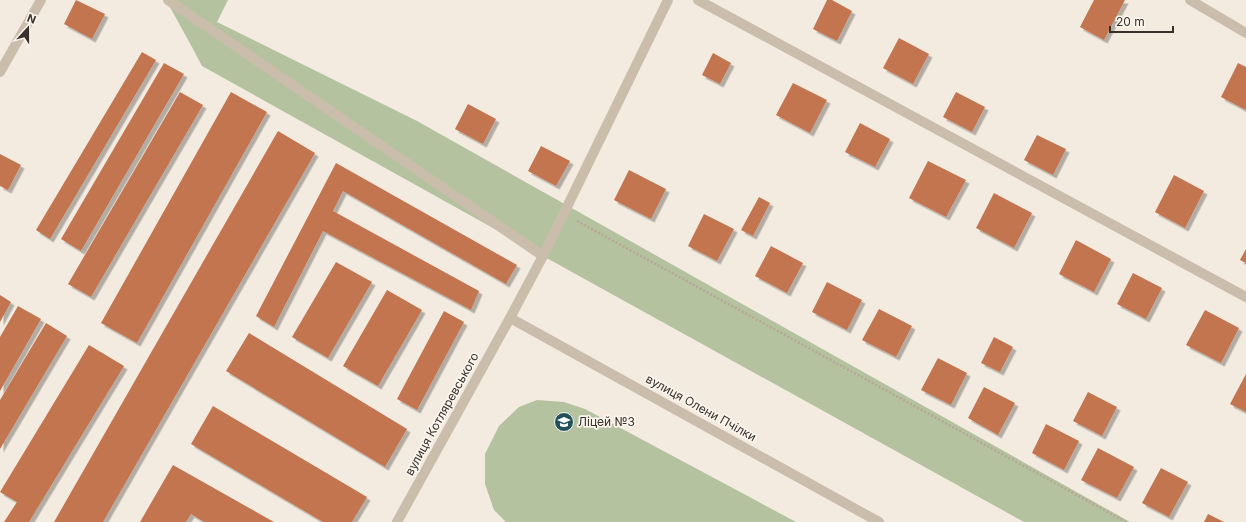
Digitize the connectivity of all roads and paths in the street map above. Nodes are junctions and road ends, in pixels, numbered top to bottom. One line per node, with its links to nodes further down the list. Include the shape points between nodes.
1 (41, 0): 7 (street)
2 (168, 0): 9 (street)
3 (668, 0): 8 (street, вулиця Котляревського)
4 (698, 0): 10 (street)
5 (1190, 0): 6 (street)
6 (1246, 33)
7 (0, 72)
8 (564, 214): 9 (street, вулиця Котляревського); 14 (path)
9 (543, 256): 11 (street, вулиця Котляревського)
10 (1246, 297)
11 (510, 318): 12 (street, вулиця Котляревського); 13 (street, вулиця Олени Пчілки)
12 (397, 522)
13 (879, 522)
14 (1126, 522)

